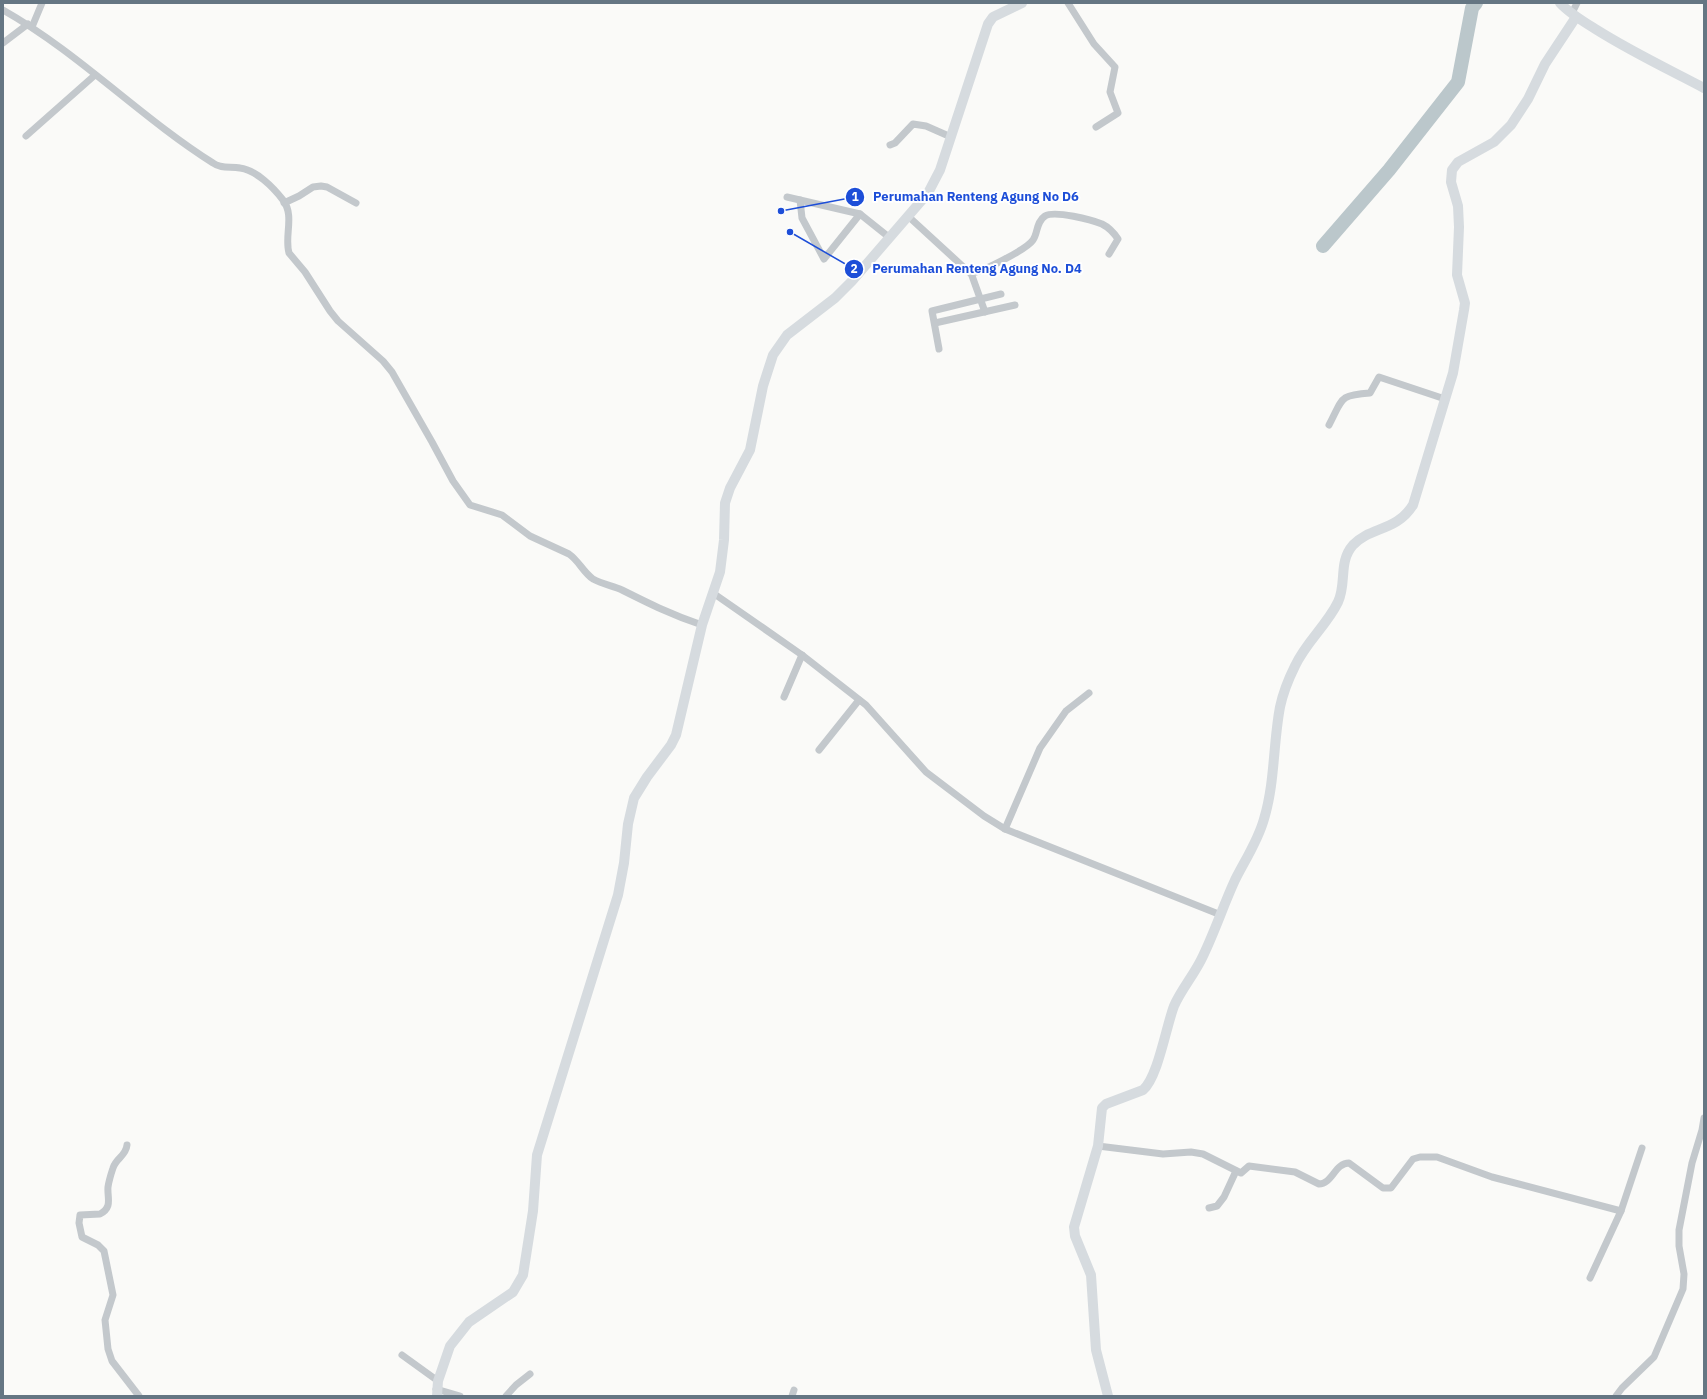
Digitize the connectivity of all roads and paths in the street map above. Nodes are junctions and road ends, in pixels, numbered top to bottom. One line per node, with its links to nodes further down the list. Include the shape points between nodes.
1 (42, 3): 8 (street)
2 (1022, 3): 14 (street, via 993,17 988,24)
3 (1068, 3): 12 (street, via 1094,44 1115,67 1110,92 1118,112)
4 (1560, 3): 7 (street)
5 (1577, 3): 7 (street)
6 (3, 10): 8 (street)
7 (1574, 15): 11 (street, via 1648,59); 31 (street, via 1511,125 1494,142 1462,159 1452,170 1451,182 1458,206 1457,275 1465,303 1454,373)
8 (30, 26): 9 (street); 10 (street)
9 (3, 43)
10 (95, 75): 13 (street); 18 (street, via 145,115 210,161 220,167 250,171 262,179)
11 (1704, 88)
12 (1096, 128)
13 (26, 136)
14 (951, 137): 15 (street, via 926,126 913,124); 21 (street, via 934,182)
15 (890, 145)
16 (787, 197): 17 (street)
17 (800, 200): 20 (street); 20 (street, via 802,218 824,259)
18 (284, 202): 19 (street, via 320,186 328,187); 34 (street, via 288,216 289,253 306,272 338,321 390,369 453,481 470,505 502,515 526,533 562,550 575,559 594,580 620,589 668,614)
19 (356, 203)
20 (860, 214): 22 (street)
21 (909, 216): 22 (street); 24 (street)
22 (890, 238): 33 (street, via 835,298 787,335 773,355 763,386 750,450 725,503 722,559)
23 (1108, 254): 24 (street, via 1118,239 1104,225 1070,216 1050,214 1039,222 1034,239 1027,246 983,270)
24 (971, 273): 26 (street)
25 (1001, 294): 26 (street)
26 (981, 300): 28 (street); 29 (street, via 932,311)
27 (1016, 305): 28 (street)
28 (985, 312): 29 (street)
29 (935, 323): 30 (street)
30 (939, 349)
31 (1445, 399): 32 (street, via 1379,377 1370,393 1345,396); 41 (street, via 1413,505 1400,520 1353,545 1344,562 1342,591 1338,603 1292,671 1280,706 1264,820)
32 (1329, 426)
33 (713, 593): 34 (street); 35 (street)
34 (702, 625): 52 (street, via 676,735 640,786 631,808 618,895 537,1155 533,1211 523,1275 513,1292 469,1322 459,1333 450,1346)
35 (802, 655): 37 (street); 38 (street)
36 (1089, 693): 40 (street, via 1066,711 1040,748)
37 (784, 697)
38 (860, 700): 39 (street); 40 (street, via 882,721 926,772)
39 (819, 750)
40 (1005, 829): 41 (street)
41 (1221, 915): 44 (street, via 1201,960 1174,1007 1147,1086 1103,1106)
42 (1704, 1118): 57 (street, via 1679,1230 1684,1274 1683,1289 1654,1357)
43 (127, 1144): 53 (street, via 125,1153 113,1167 108,1185 110,1201 107,1208 100,1214 80,1215 78,1223 82,1237 104,1251 113,1295 105,1320 108,1349 112,1361)
44 (1098, 1146): 46 (street, via 1163,1154 1203,1154); 56 (street, via 1079,1205 1074,1232 1091,1275 1096,1350)
45 (1642, 1148): 48 (street)
46 (1236, 1171): 47 (street, via 1224,1197 1217,1206); 48 (street, via 1242,1173 1249,1166 1295,1172 1323,1184 1342,1164 1349,1163 1387,1189 1391,1188 1414,1159 1437,1157 1498,1179)
47 (1209, 1208)
48 (1621, 1211): 49 (street)
49 (1590, 1278)
50 (402, 1355): 52 (street)
51 (530, 1374): 55 (street, via 516,1384)
52 (437, 1389): 54 (street)
53 (139, 1396)
54 (460, 1396)
55 (506, 1396)
56 (1108, 1396)
57 (1616, 1396)

